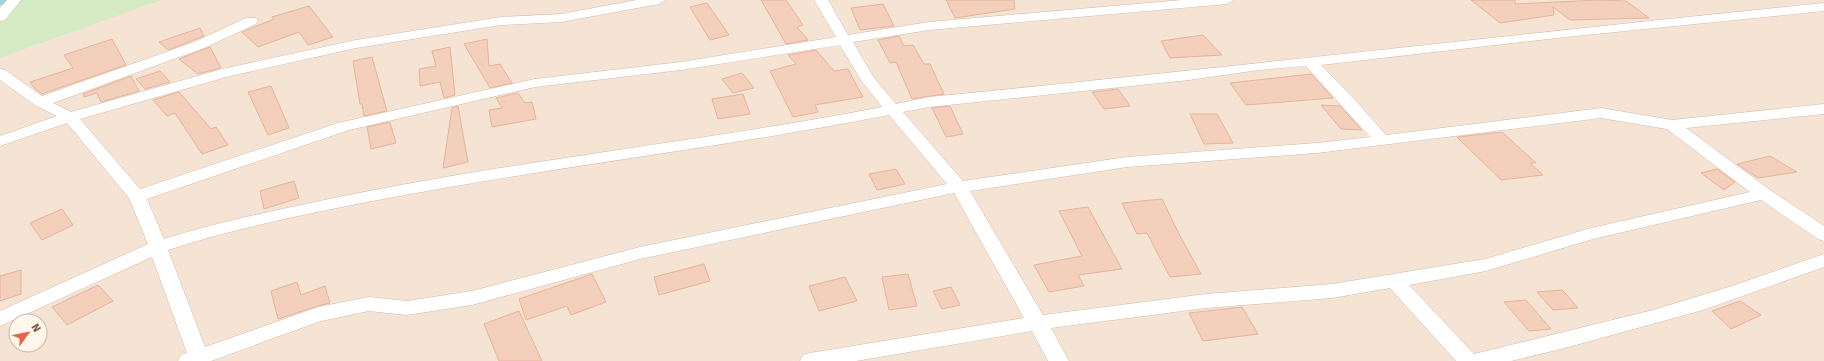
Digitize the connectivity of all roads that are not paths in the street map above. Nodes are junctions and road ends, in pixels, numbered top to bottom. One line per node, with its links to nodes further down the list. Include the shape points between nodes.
1 (14, 0): 6 (street)
2 (659, 0): 14 (street, via 561,18 501,21 356,44 227,72)
3 (821, 0): 8 (street)
4 (1227, 0): 8 (street, via 929,26)
5 (1824, 7): 9 (street)
6 (0, 17)
7 (251, 21): 11 (street, via 199,44)
8 (845, 40): 13 (street, via 868,80); 20 (street, via 681,66 535,83 344,126)
9 (1310, 62): 13 (street, via 929,102); 16 (street)
10 (0, 74): 11 (street)
11 (40, 102): 14 (street)
12 (1824, 109): 15 (street)
13 (893, 110): 18 (street); 22 (street, via 481,175 205,232)
14 (70, 117): 17 (street); 20 (street)
15 (1672, 125): 16 (street, via 1601,113); 19 (street)
16 (1382, 140): 18 (street, via 1317,148 1127,162)
17 (0, 141)
18 (959, 187): 26 (street); 27 (street, via 640,253 472,298 407,308 369,304 318,314)
19 (1764, 194): 21 (street); 24 (street, via 1591,234 1486,265)
20 (137, 196): 22 (street)
21 (1824, 235)
22 (158, 247): 25 (street); 27 (street)
23 (1824, 260): 31 (street, via 1767,283 1650,318 1560,343)
24 (1394, 280): 26 (street, via 1332,290 1206,301); 30 (street)
25 (0, 319)
26 (1037, 323): 28 (street); 29 (street)
27 (195, 360)
28 (810, 361)
29 (1059, 361)
30 (1468, 361)
31 (1478, 361)

